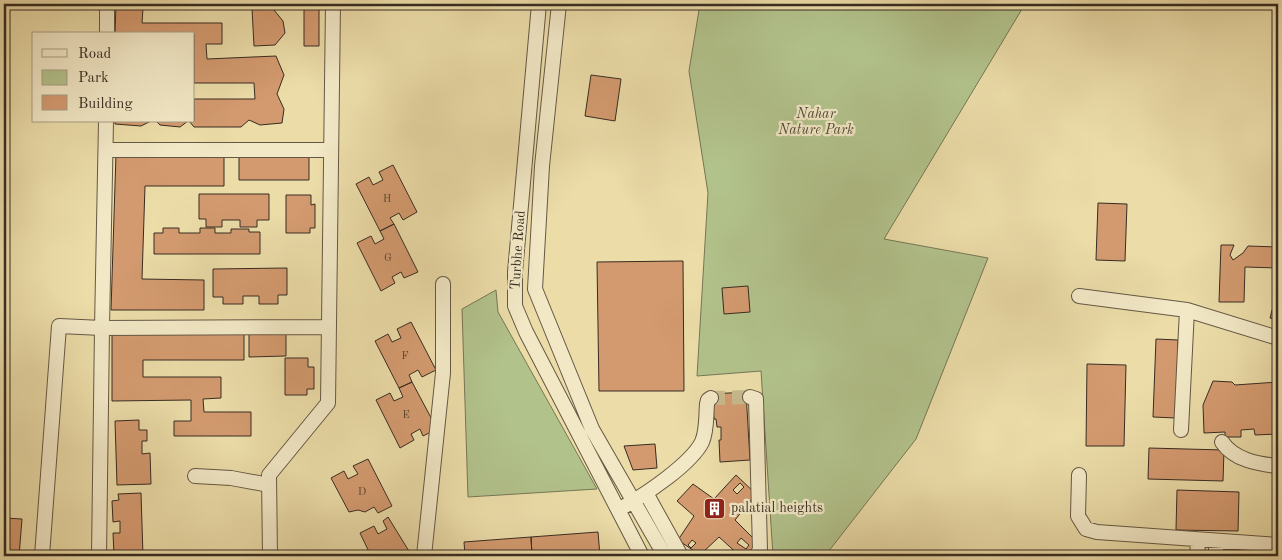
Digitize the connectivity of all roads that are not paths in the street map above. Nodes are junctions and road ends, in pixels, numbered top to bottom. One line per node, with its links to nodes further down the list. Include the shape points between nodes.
1 (107, 4): 5 (street)
2 (333, 4): 8 (street)
3 (539, 4): 12 (street, Turbhe Road, via 515,272)
4 (559, 4): 11 (street, via 542,166 535,289)
5 (107, 32)
6 (106, 122): 7 (street)
7 (106, 150): 8 (street); 15 (street)
8 (331, 150): 14 (street)
9 (442, 284): 37 (street, via 443,373)
10 (1079, 296): 13 (street)
11 (539, 298): 12 (street); 19 (street)
12 (515, 306): 21 (street, Turbhe Road)
13 (1187, 310): 16 (street); 20 (street)
14 (328, 327): 15 (street); 26 (street, via 328,403 269,475)
15 (102, 328): 34 (street, via 59,326); 35 (street)
16 (1278, 338)
17 (750, 397): 41 (street, via 756,399 760,550)
18 (711, 398): 27 (street, via 707,404 705,434 698,448)
19 (592, 429): 21 (street); 28 (street)
20 (1181, 430)
21 (581, 439): 29 (street, Turbhe Road)
22 (1222, 442): 23 (street, via 1240,458)
23 (1278, 466)
24 (1079, 475): 31 (street, via 1078,516 1086,529)
25 (195, 476): 26 (street)
26 (269, 485): 36 (street)
27 (646, 493): 28 (street); 40 (street)
28 (633, 502): 29 (street); 39 (street)
29 (618, 510): 38 (street, Turbhe Road)
30 (1090, 535): 32 (street)
31 (1278, 547): 33 (street)
32 (1198, 550): 33 (street)
33 (1216, 550)
34 (42, 556)
35 (99, 556)
36 (270, 556)
37 (424, 556)
38 (642, 556)
39 (665, 556)
40 (682, 556)
41 (756, 556)

